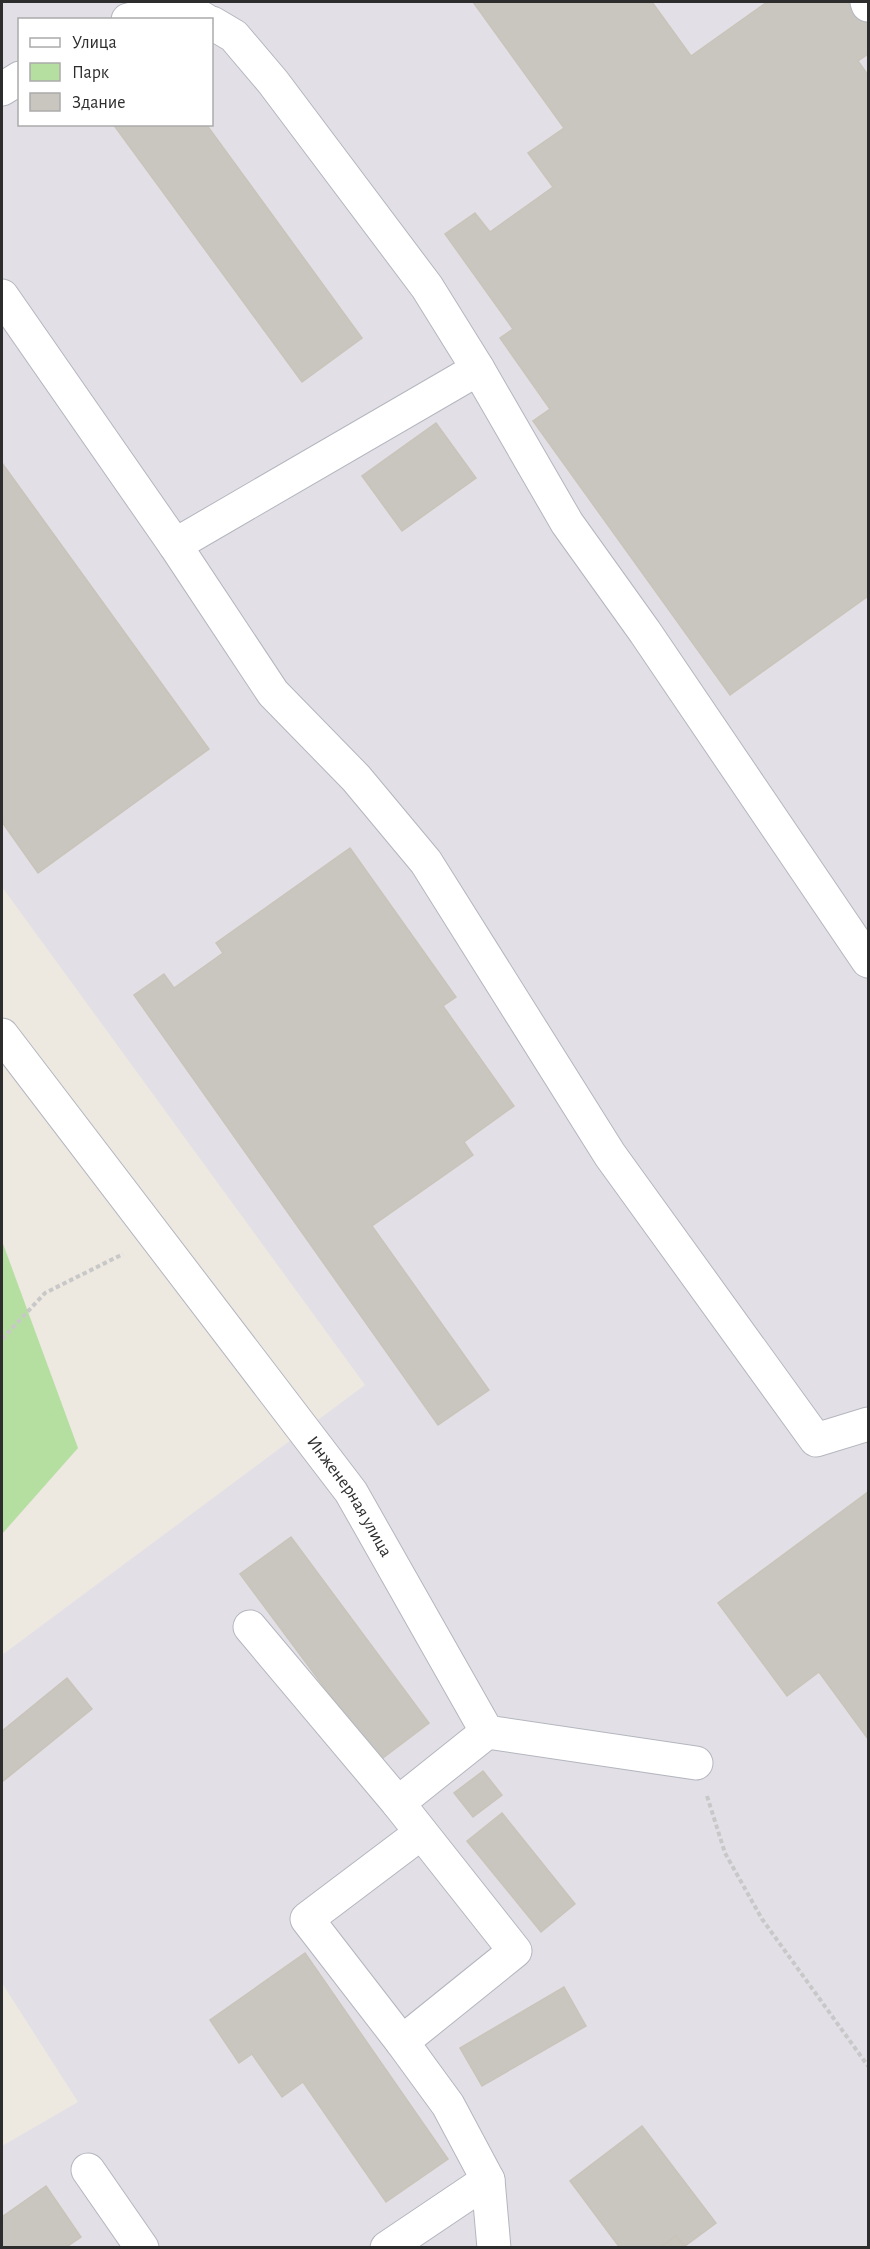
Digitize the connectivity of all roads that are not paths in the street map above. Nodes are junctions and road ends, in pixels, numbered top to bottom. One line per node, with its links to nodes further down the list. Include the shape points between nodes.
1 (136, 18): 2 (street, via 159,12)
2 (202, 18)
3 (213, 24): 7 (street, via 234,36 273,82 427,287)
4 (18, 79): 5 (street)
5 (2, 89)
6 (2, 296): 8 (street)
7 (478, 369): 8 (street); 9 (street, via 567,523)
8 (175, 545): 11 (street, via 273,693 356,778 426,862 610,1155 816,1440)
9 (868, 961)
10 (2, 1035): 13 (street, Инженерная улица, via 351,1492)
11 (868, 1424)
12 (250, 1627): 15 (street)
13 (487, 1732): 14 (street); 15 (street)
14 (696, 1763)
15 (398, 1803): 16 (street)
16 (421, 1833): 17 (street, via 515,1951); 17 (street, via 307,1919)
17 (402, 2042): 19 (street, via 447,2105)
18 (88, 2170): 20 (street)
19 (488, 2180): 21 (street); 22 (street)
20 (142, 2247)
21 (387, 2247)
22 (494, 2247)

